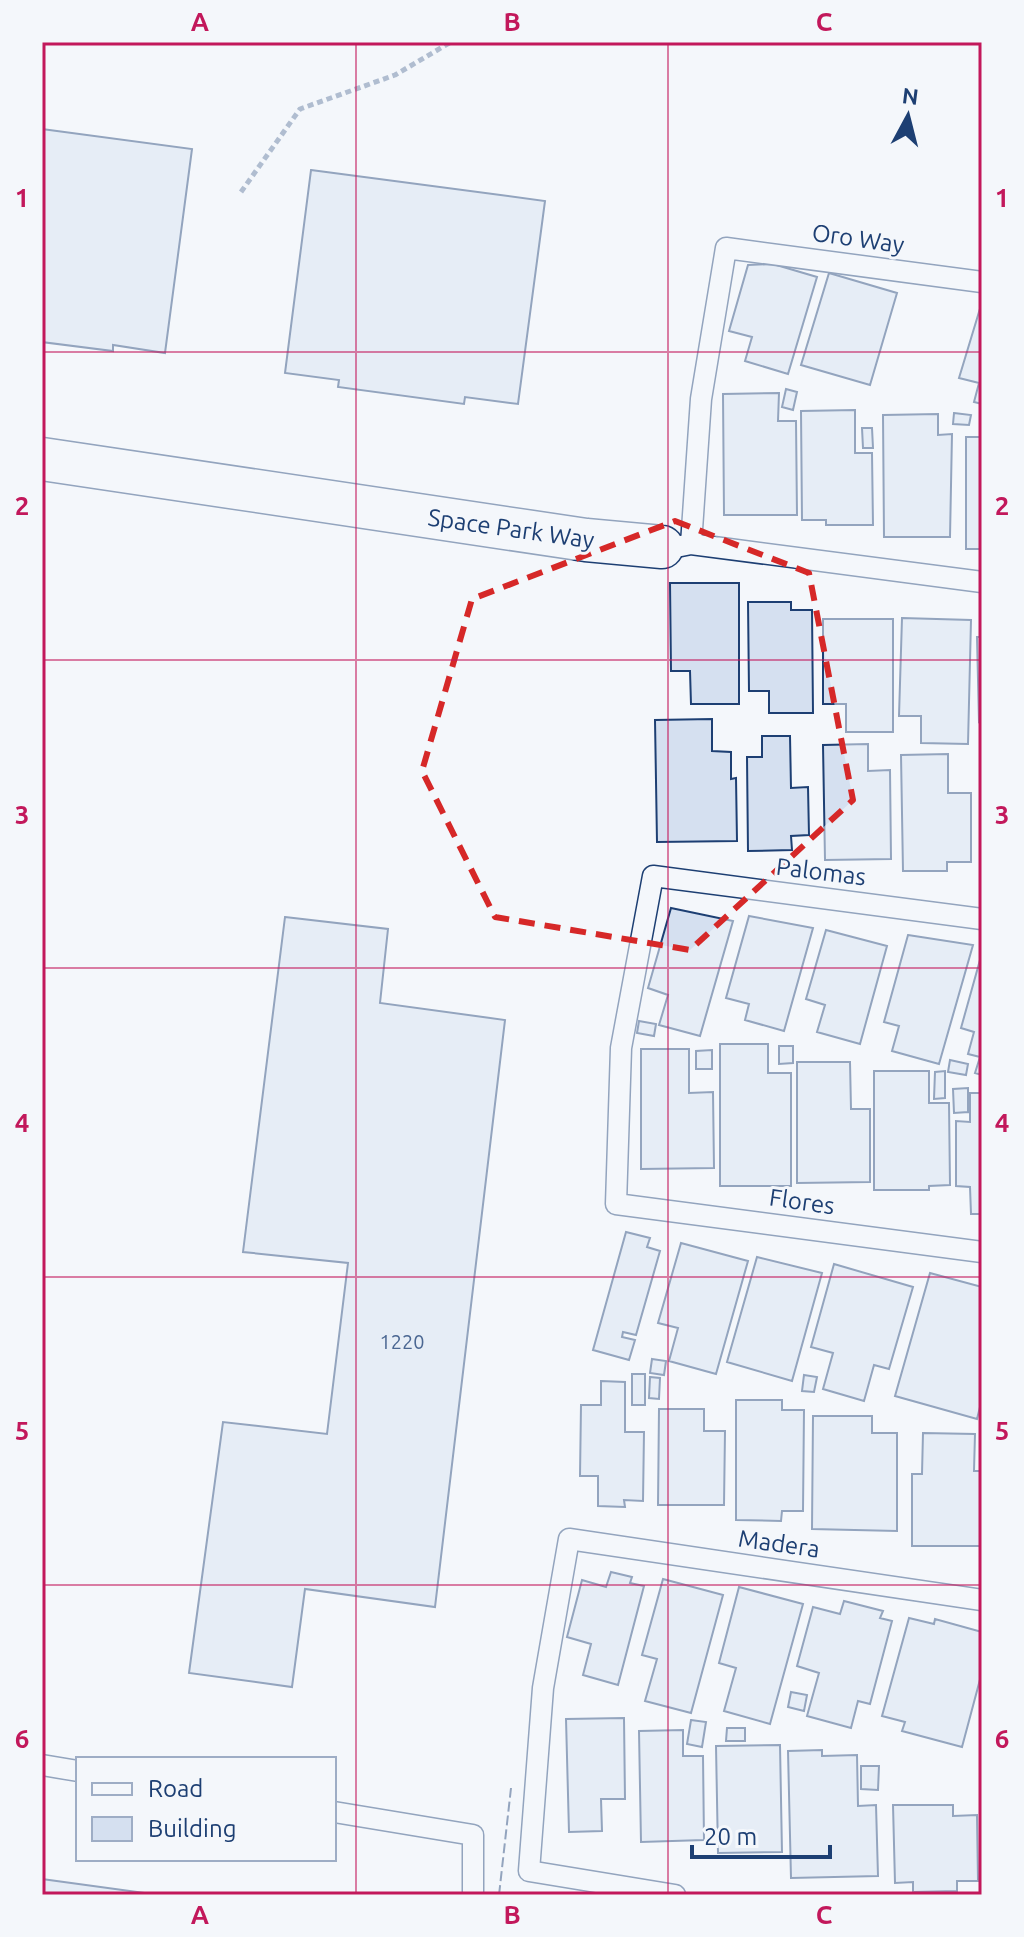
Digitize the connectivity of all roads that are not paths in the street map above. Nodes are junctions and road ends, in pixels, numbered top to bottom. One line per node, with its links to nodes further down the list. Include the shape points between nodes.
1 (982, 282): 3 (lane, Oro Way, via 726,248)
2 (42, 459): 3 (street, Space Park Way, via 570,538)
3 (676, 546): 4 (lane, Space Park Way)
4 (982, 582)
5 (982, 919): 6 (lane, Palomas, via 653,876 621,1048)
6 (616, 1204): 7 (lane, Flores)
7 (982, 1252)
8 (982, 1600): 13 (lane, Madera, via 569,1539 543,1688 529,1871)
9 (42, 1765): 10 (lane)
10 (76, 1771)
11 (336, 1812): 12 (lane, via 473,1835)
12 (473, 1895)
13 (675, 1895)

